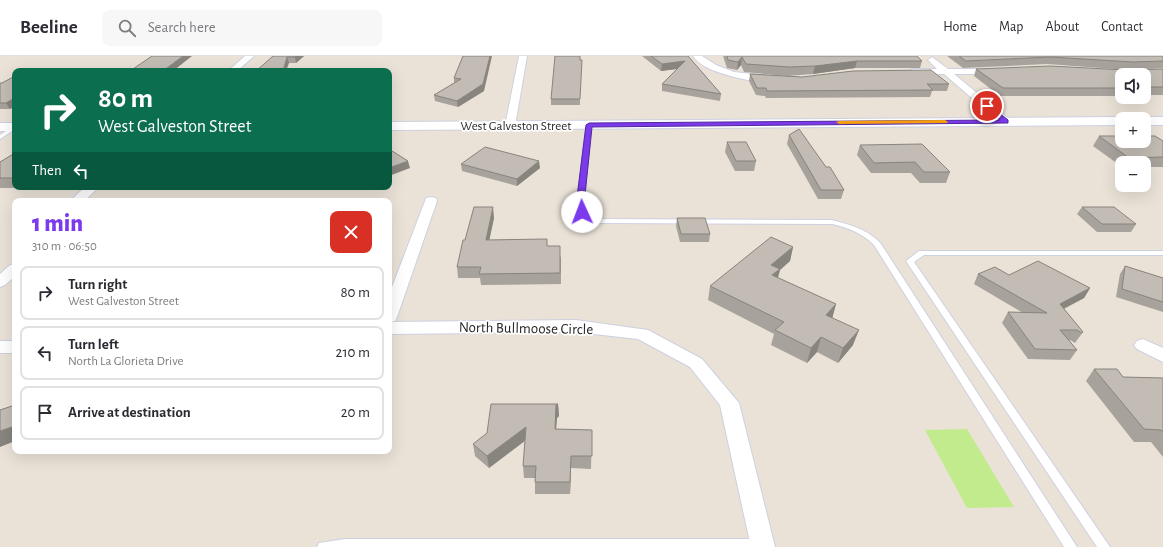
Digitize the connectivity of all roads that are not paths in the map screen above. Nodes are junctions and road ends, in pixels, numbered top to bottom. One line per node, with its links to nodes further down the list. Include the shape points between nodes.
1 (250, 56): 5 (street)
2 (523, 56): 16 (street)
3 (696, 56): 9 (street, via 719,70 742,76)
4 (932, 60): 8 (street)
5 (236, 68)
6 (1006, 71): 8 (street)
7 (906, 72): 8 (street)
8 (945, 72): 13 (street)
9 (780, 80)
10 (1115, 121): 13 (street, West Galveston Street)
11 (1151, 121): 12 (street)
12 (1163, 121)
13 (1006, 122): 14 (street, West Galveston Street)
14 (589, 125): 16 (street, West Galveston Street); 35 (lane, via 580,205 587,217 598,221 832,222 861,230 869,236 877,244)
15 (392, 126): 16 (street, West Galveston Street)
16 (510, 126)
17 (0, 127): 18 (street)
18 (12, 127)
19 (12, 129): 20 (lane)
20 (0, 137)
21 (89, 190): 22 (street)
22 (80, 198)
23 (431, 201): 27 (street)
24 (1163, 253): 36 (lane, via 922,253 910,262)
25 (12, 271): 26 (street)
26 (0, 282)
27 (392, 309)
28 (392, 328): 33 (street, North Bullmoose Circle, via 576,326 642,334 696,363 729,403)
29 (1143, 345): 32 (street)
30 (0, 347): 31 (street)
31 (12, 347)
32 (1163, 356)
33 (763, 546): 34 (lane, via 345,544)
34 (323, 547)
35 (1071, 547)
36 (1104, 547)

